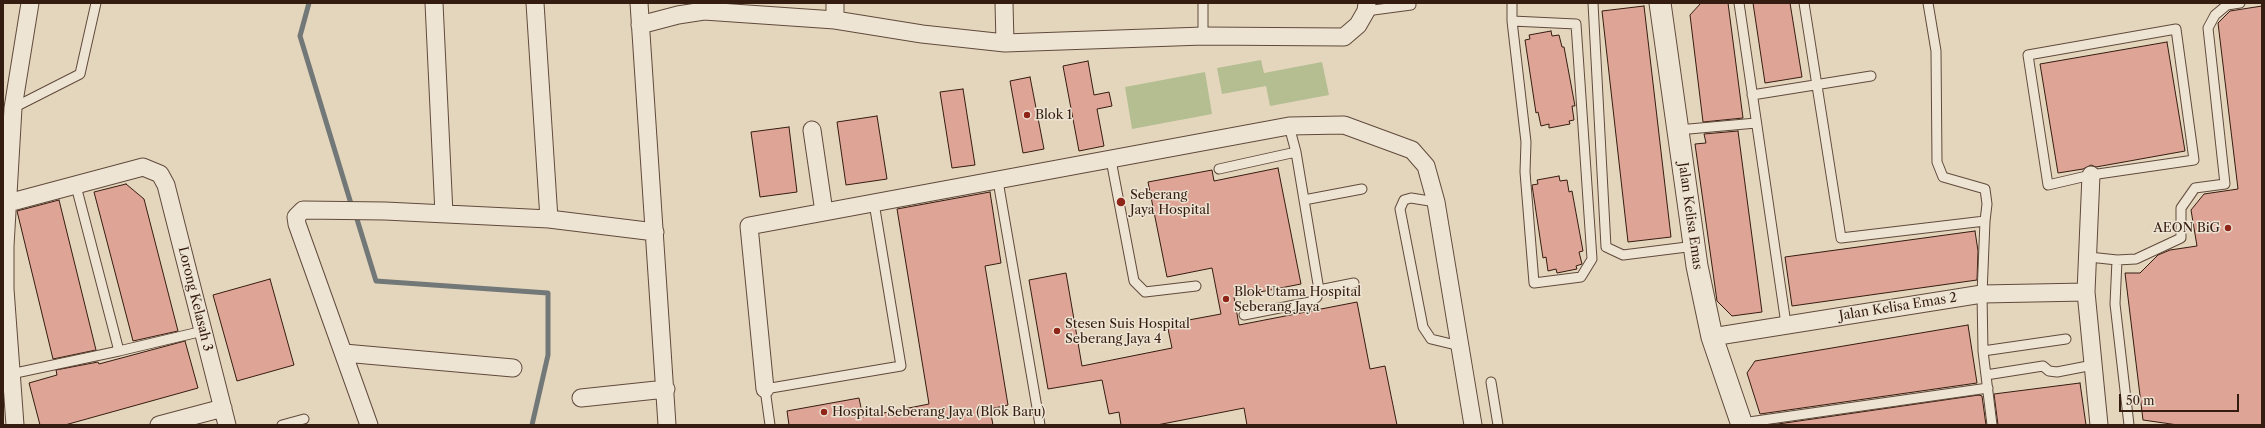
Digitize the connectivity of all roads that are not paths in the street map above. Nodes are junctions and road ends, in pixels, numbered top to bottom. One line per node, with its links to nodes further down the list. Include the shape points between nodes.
1 (30, 3): 23 (street)
2 (96, 3): 28 (lane, via 80,74)
3 (434, 3): 45 (street)
4 (535, 3): 46 (street)
5 (639, 3): 20 (street)
6 (835, 3): 18 (street)
7 (1004, 3): 22 (street)
8 (1203, 3): 21 (lane)
9 (1512, 3): 19 (lane)
10 (1593, 3): 49 (lane, via 1606,247 1623,255)
11 (1660, 3): 32 (street, Jalan Kelisa Emas)
12 (1739, 3): 27 (lane)
13 (1804, 3): 25 (lane)
14 (1928, 3): 47 (lane, via 1936,51 1937,162 1943,177 1985,189)
15 (2240, 3): 51 (lane, via 2227,5 2215,15 2208,28 2225,184 2195,188 2181,208 2182,238 2136,259)
16 (1411, 5): 17 (lane)
17 (1366, 7): 21 (street, via 1358,25 1344,37)
18 (835, 20): 20 (street, via 704,11); 22 (street, via 922,34)
19 (1512, 21): 19 (lane, via 1576,24 1592,259 1581,277 1534,283 1525,172 1526,142)
20 (640, 25): 48 (street)
21 (1203, 36): 22 (street)
22 (1005, 43)
23 (18, 72): 26 (street); 28 (street)
24 (1871, 76): 25 (lane)
25 (1817, 85): 27 (lane); 47 (lane, via 1841,238)
26 (3, 92)
27 (1752, 96): 29 (lane)
28 (14, 108): 42 (street)
29 (1756, 123): 32 (lane); 58 (lane)
30 (1289, 126): 33 (lane); 34 (street); 41 (street, via 1344,125 1412,150 1426,166)
31 (812, 130): 44 (street)
32 (1678, 130): 49 (street, Jalan Kelisa Emas)
33 (1296, 152): 35 (lane); 40 (lane)
34 (1111, 160): 37 (street); 53 (lane, via 1134,281 1145,292)
35 (1219, 169)
36 (2091, 176): 36 (lane, via 2048,185 2028,55 2176,29 2194,160); 50 (street)
37 (998, 181): 43 (street); 85 (lane)
38 (76, 186): 42 (street); 59 (street, Lorong Kelasah 3, via 143,167 160,174 166,185); 63 (lane)
39 (1362, 189): 40 (lane)
40 (1304, 200): 54 (lane)
41 (1436, 202): 62 (street); 62 (lane, via 1411,198 1404,200 1400,209 1423,327 1431,339)
42 (8, 203): 68 (street, via 5,275)
43 (874, 203): 44 (street); 73 (lane, via 901,366)
44 (824, 212): 73 (street, via 749,226)
45 (444, 214): 46 (street); 65 (street, via 303,210 296,217 296,224)
46 (549, 219): 48 (street)
47 (1985, 221): 56 (lane)
48 (655, 232): 72 (street)
49 (1695, 246): 60 (street, Jalan Kelisa Emas)
50 (2089, 257): 51 (lane); 55 (street)
51 (2117, 260): 90 (lane, via 2115,304)
52 (1354, 284): 54 (lane)
53 (1196, 286)
54 (1319, 290): 57 (lane, via 1317,297 1310,302)
55 (2086, 292): 56 (street, Jalan Kelisa Emas 2); 66 (street)
56 (1982, 294): 58 (street, Jalan Kelisa Emas 2); 64 (lane)
57 (1244, 315)
58 (1786, 324): 60 (street, Jalan Kelisa Emas 2)
59 (203, 331): 63 (lane); 75 (street, Lorong Kelasah 3)
60 (1712, 337): 77 (street, Jalan Kelisa Emas)
61 (2066, 339): 64 (lane)
62 (1460, 346): 86 (street)
63 (119, 351): 68 (lane)
64 (1983, 351): 69 (lane)
65 (344, 353): 67 (street); 82 (street)
66 (2093, 365): 69 (lane, via 2057,372 2049,371 2043,366); 89 (street)
67 (513, 368)
68 (11, 374): 78 (street)
69 (1986, 375): 71 (lane)
70 (1491, 382): 87 (lane)
71 (1988, 388): 77 (lane); 88 (lane)
72 (666, 389): 74 (street); 83 (street)
73 (765, 389): 84 (lane)
74 (581, 398)
75 (223, 408): 79 (street); 80 (street, Lorong Kelasah 3)
76 (304, 419): 81 (lane)
77 (1742, 424)
78 (15, 425)
79 (159, 425)
80 (227, 425)
81 (282, 425)
82 (369, 425)
83 (667, 425)
84 (770, 425)
85 (1040, 425)
86 (1473, 425)
87 (1498, 425)
88 (1992, 425)
89 (2099, 425)
90 (2128, 425)

